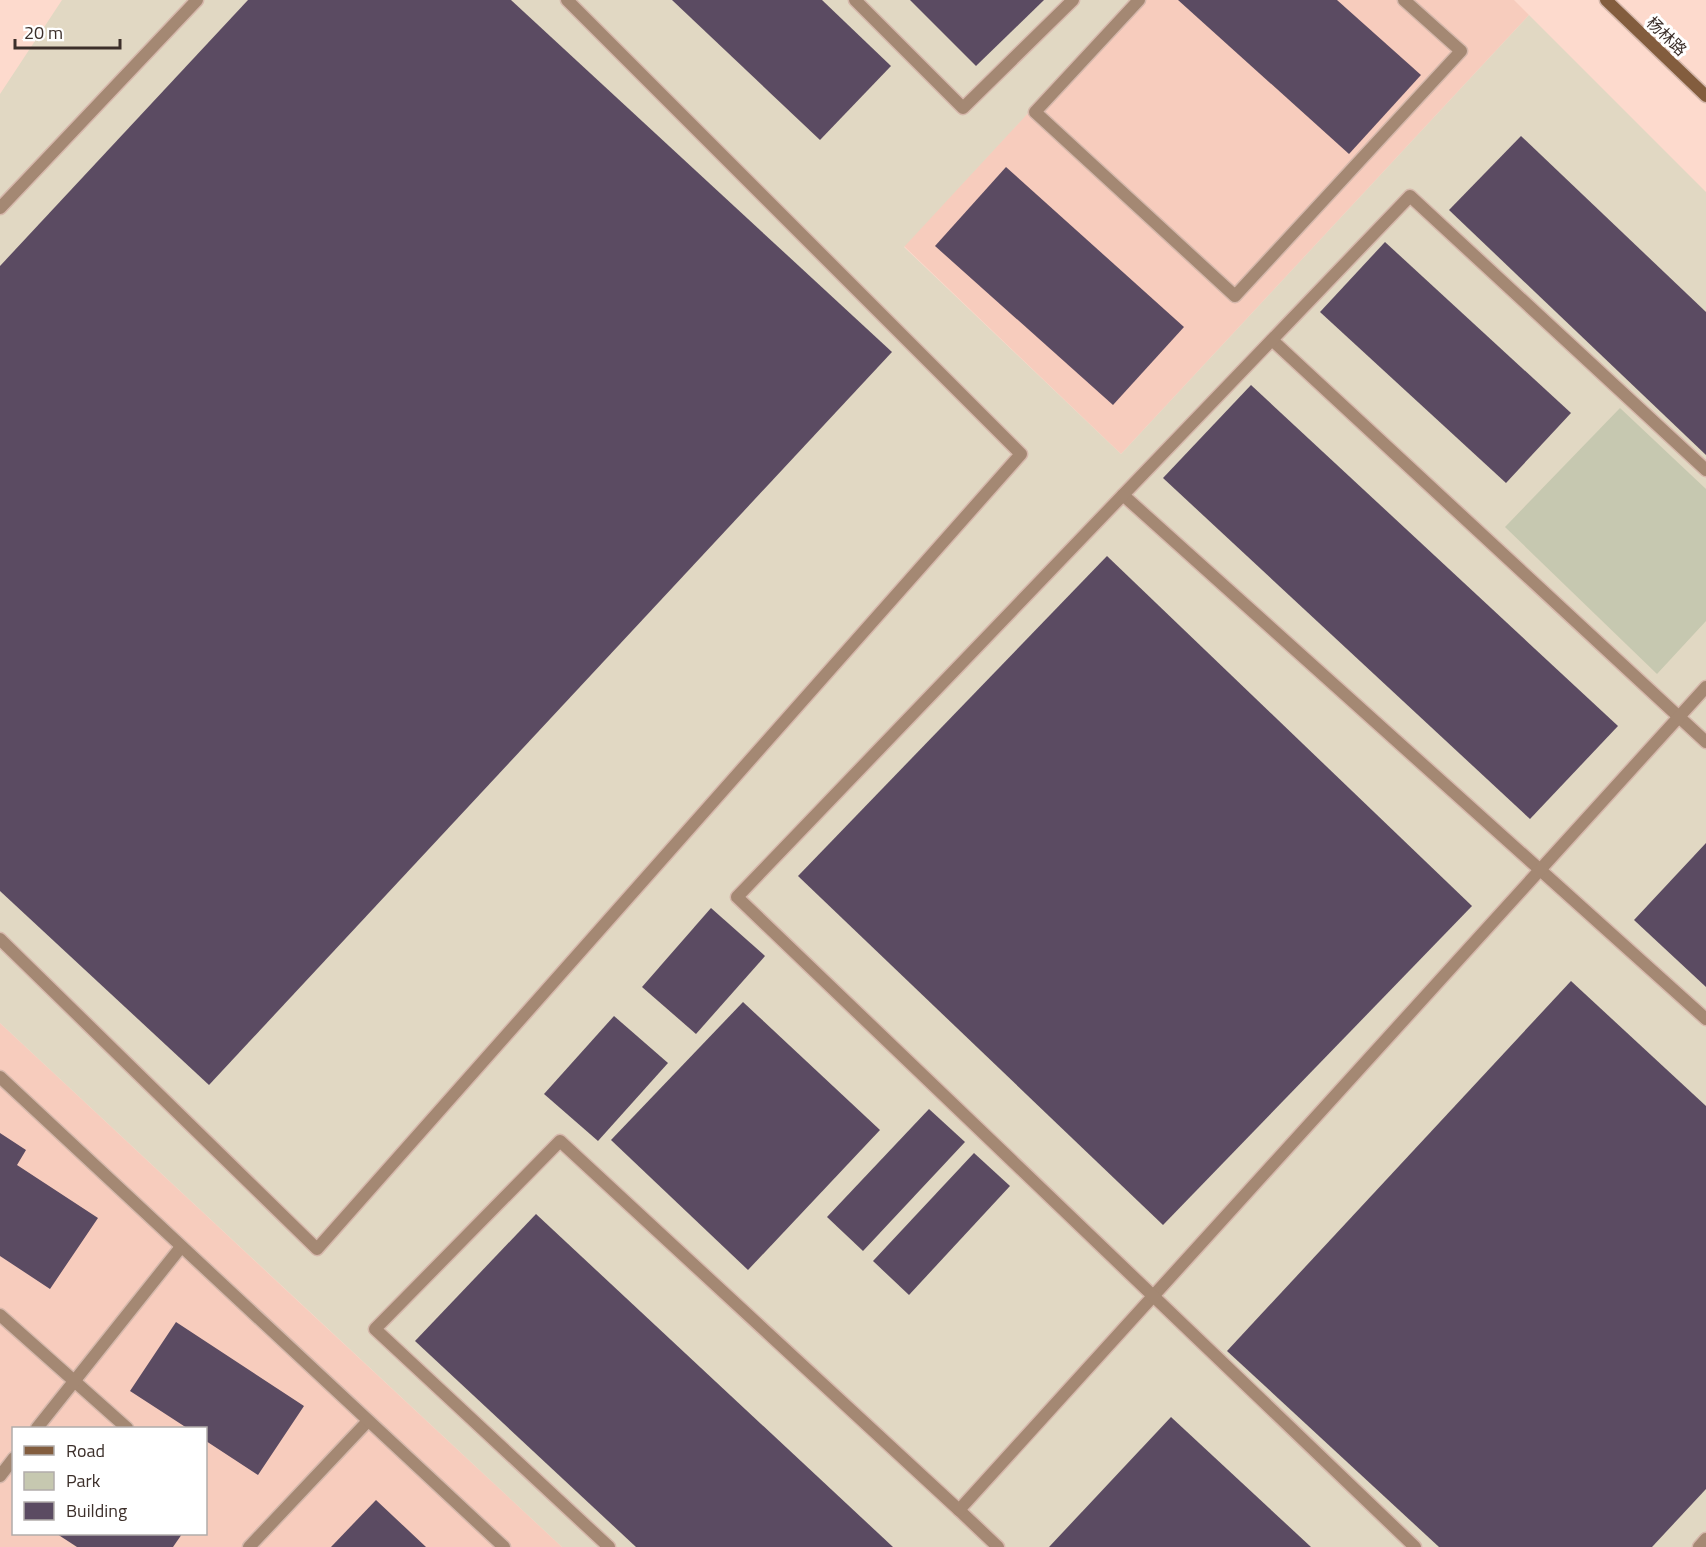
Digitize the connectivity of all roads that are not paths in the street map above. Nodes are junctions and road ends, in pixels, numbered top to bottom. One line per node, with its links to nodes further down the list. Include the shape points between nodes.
1 (196, 0): 9 (street)
2 (567, 0): 17 (street, via 1021,454 317,1249)
3 (855, 0): 4 (street, via 963,108)
4 (1073, 0)
5 (1139, 0): 6 (street, via 1035,112 1235,296 1461,51)
6 (1404, 0)
7 (1606, 0): 8 (street, 杨林路)
8 (1706, 96)
9 (0, 208)
10 (1272, 340): 11 (street, via 1410,196); 12 (street); 14 (street)
11 (1706, 470)
12 (1123, 495): 16 (street); 21 (street, via 737,897)
13 (1706, 687): 14 (street)
14 (1678, 717): 15 (street); 16 (street)
15 (1706, 742)
16 (1542, 868): 18 (street); 21 (street)
17 (0, 939)
18 (1706, 1019)
19 (0, 1077): 20 (street)
20 (181, 1247): 23 (street); 24 (street)
21 (1153, 1297): 29 (street); 35 (street)
22 (0, 1315): 23 (street)
23 (75, 1381): 25 (street); 26 (street)
24 (368, 1421): 31 (street); 32 (street)
25 (38, 1427)
26 (126, 1427)
27 (12, 1461): 28 (street)
28 (0, 1476)
29 (959, 1510): 33 (street, via 560,1141 375,1329); 34 (street)
30 (1706, 1539): 36 (street)
31 (249, 1547)
32 (504, 1547)
33 (609, 1547)
34 (998, 1547)
35 (1415, 1547)
36 (1699, 1547)

